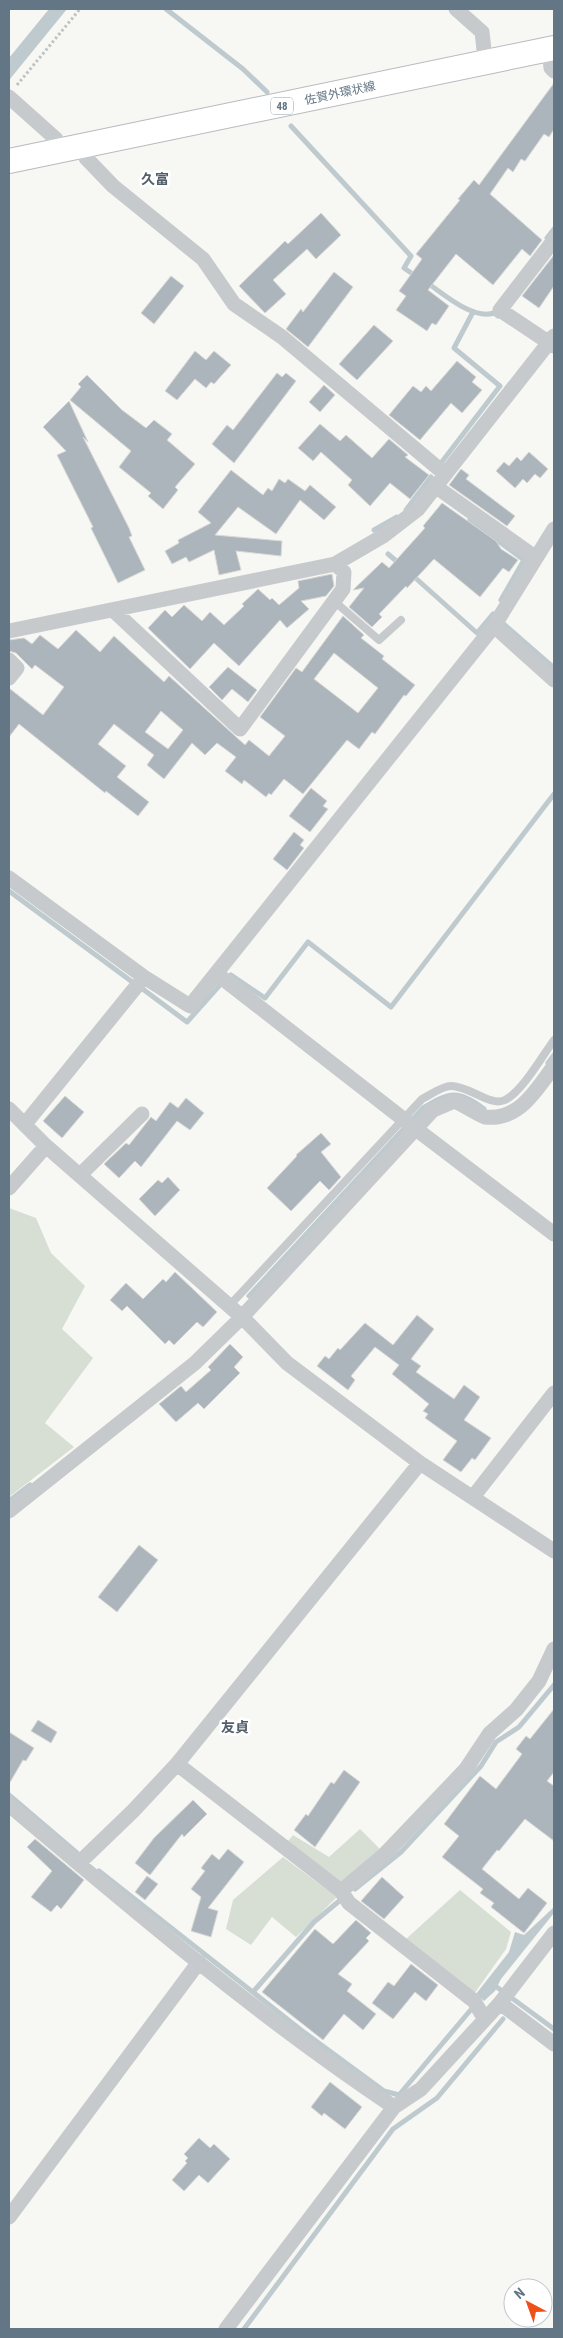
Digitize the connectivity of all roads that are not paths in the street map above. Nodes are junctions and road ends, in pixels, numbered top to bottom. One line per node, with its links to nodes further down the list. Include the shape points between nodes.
1 (456, 9): 3 (street, via 482,32 484,50)
2 (553, 56): 3 (main road, 佐賀外環状線 / 48)
3 (491, 61): 5 (main road, 佐賀外環状線 / 48)
4 (12, 93): 6 (street, via 56,139)
5 (84, 146): 6 (main road, 佐賀外環状線 / 48); 10 (street, via 86,158 113,186 203,259 234,304 282,337)
6 (58, 150): 7 (main road, 佐賀外環状線 / 48)
7 (9, 161)
8 (554, 240): 9 (street, via 500,310)
9 (550, 344): 10 (street)
10 (445, 474): 11 (street)
11 (435, 486): 13 (street); 14 (street, via 418,509 397,526)
12 (554, 529): 13 (street)
13 (535, 557): 18 (street)
14 (335, 564): 15 (street, via 344,572 343,589); 16 (street)
15 (334, 601): 16 (street, via 240,729); 17 (lane, via 379,640)
16 (113, 610): 19 (street)
17 (401, 620)
18 (498, 620): 22 (street); 24 (street)
19 (9, 631)
20 (9, 660): 21 (street, via 17,668)
21 (9, 678)
22 (554, 680)
23 (9, 878): 25 (street)
24 (217, 974): 25 (street, via 190,1006); 30 (street)
25 (144, 977): 31 (street)
26 (554, 1040): 30 (lane, via 519,1088 505,1100 490,1102 472,1090 449,1086 422,1099)
27 (554, 1066): 32 (street, via 528,1101 508,1116 483,1117 468,1106 454,1102 432,1110)
28 (9, 1110): 31 (street)
29 (142, 1114): 34 (street)
30 (404, 1119): 32 (street); 37 (lane)
31 (25, 1124): 33 (street)
32 (416, 1129): 36 (street); 38 (street)
33 (46, 1146): 34 (street); 35 (street)
34 (80, 1175): 37 (street)
35 (9, 1188)
36 (554, 1234)
37 (229, 1306): 38 (street)
38 (242, 1317): 40 (street, via 287,1363); 42 (street, via 195,1363)
39 (554, 1393): 41 (street)
40 (420, 1463): 41 (street); 45 (street)
41 (473, 1497): 43 (street)
42 (9, 1511)
43 (554, 1551)
44 (554, 1649): 48 (street, via 539,1680 516,1710 490,1732 466,1769)
45 (177, 1764): 47 (street); 48 (street)
46 (9, 1805): 47 (street)
47 (84, 1858): 50 (street)
48 (345, 1897): 52 (street)
49 (554, 1933): 51 (street)
50 (199, 1962): 54 (street, via 335,2068); 55 (street)
51 (500, 2003): 52 (street); 53 (street)
52 (479, 2008): 54 (street, via 421,2089)
53 (554, 2044)
54 (394, 2107): 56 (street)
55 (9, 2217)
56 (226, 2329)

